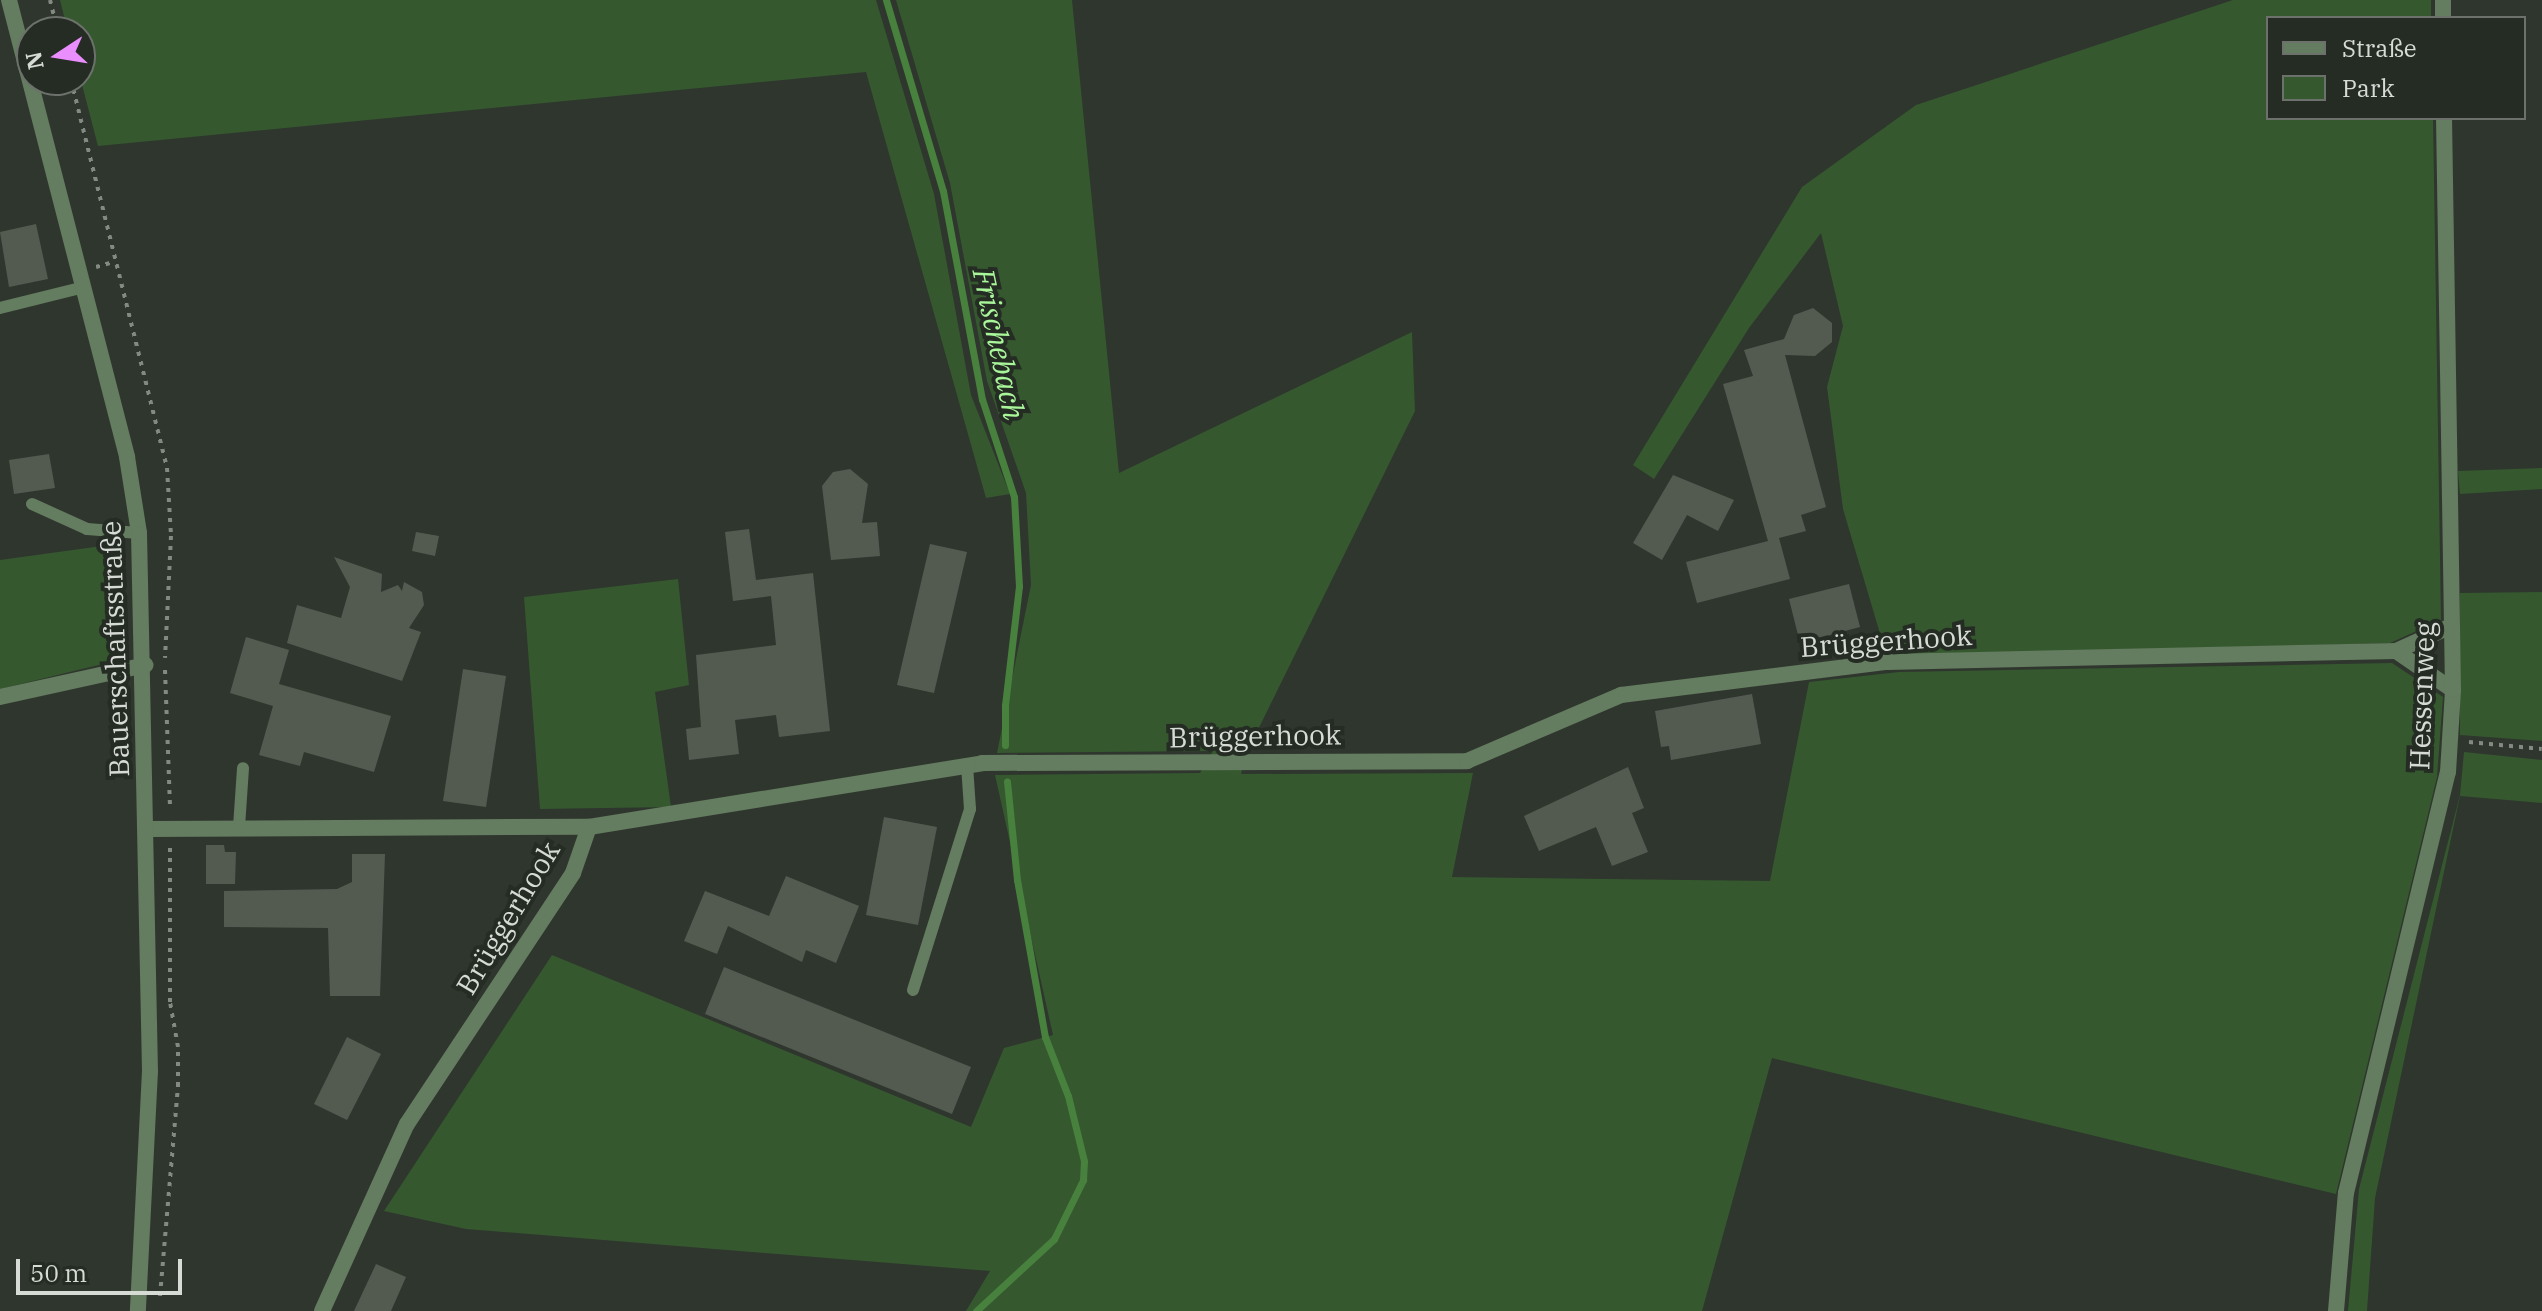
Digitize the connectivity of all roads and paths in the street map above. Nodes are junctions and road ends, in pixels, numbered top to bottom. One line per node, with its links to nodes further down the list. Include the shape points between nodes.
1 (9, 0): 3 (street, Bauerschaftsstraße)
2 (2444, 120): 7 (street, Hessenweg)
3 (84, 287): 4 (lane); 6 (street, Bauerschaftsstraße, via 127,457)
4 (0, 308)
5 (32, 504): 6 (lane, via 87,529)
6 (139, 533): 9 (street, Bauerschaftsstraße)
7 (2451, 626): 8 (street); 10 (street, Hessenweg)
8 (2396, 651): 10 (street); 14 (street, Brüggerhook, via 1871,664 1621,695 1467,761)
9 (146, 665): 11 (street); 18 (street, Bauerschaftsstraße)
10 (2453, 690): 12 (street, Hessenweg)
11 (0, 697)
12 (2450, 740): 13 (path); 22 (street, Hessenweg, via 2448,772 2346,1193)
13 (2542, 749)
14 (967, 765): 17 (street, Brüggerhook); 19 (lane, via 970,809)
15 (243, 768): 16 (lane)
16 (239, 827): 17 (street); 18 (street)
17 (589, 827): 21 (street, Brüggerhook, via 573,873 407,1124)
18 (148, 829): 20 (street, Bauerschaftsstraße, via 149,1086)
19 (913, 990)
20 (138, 1311)
21 (322, 1311)
22 (2336, 1311)

